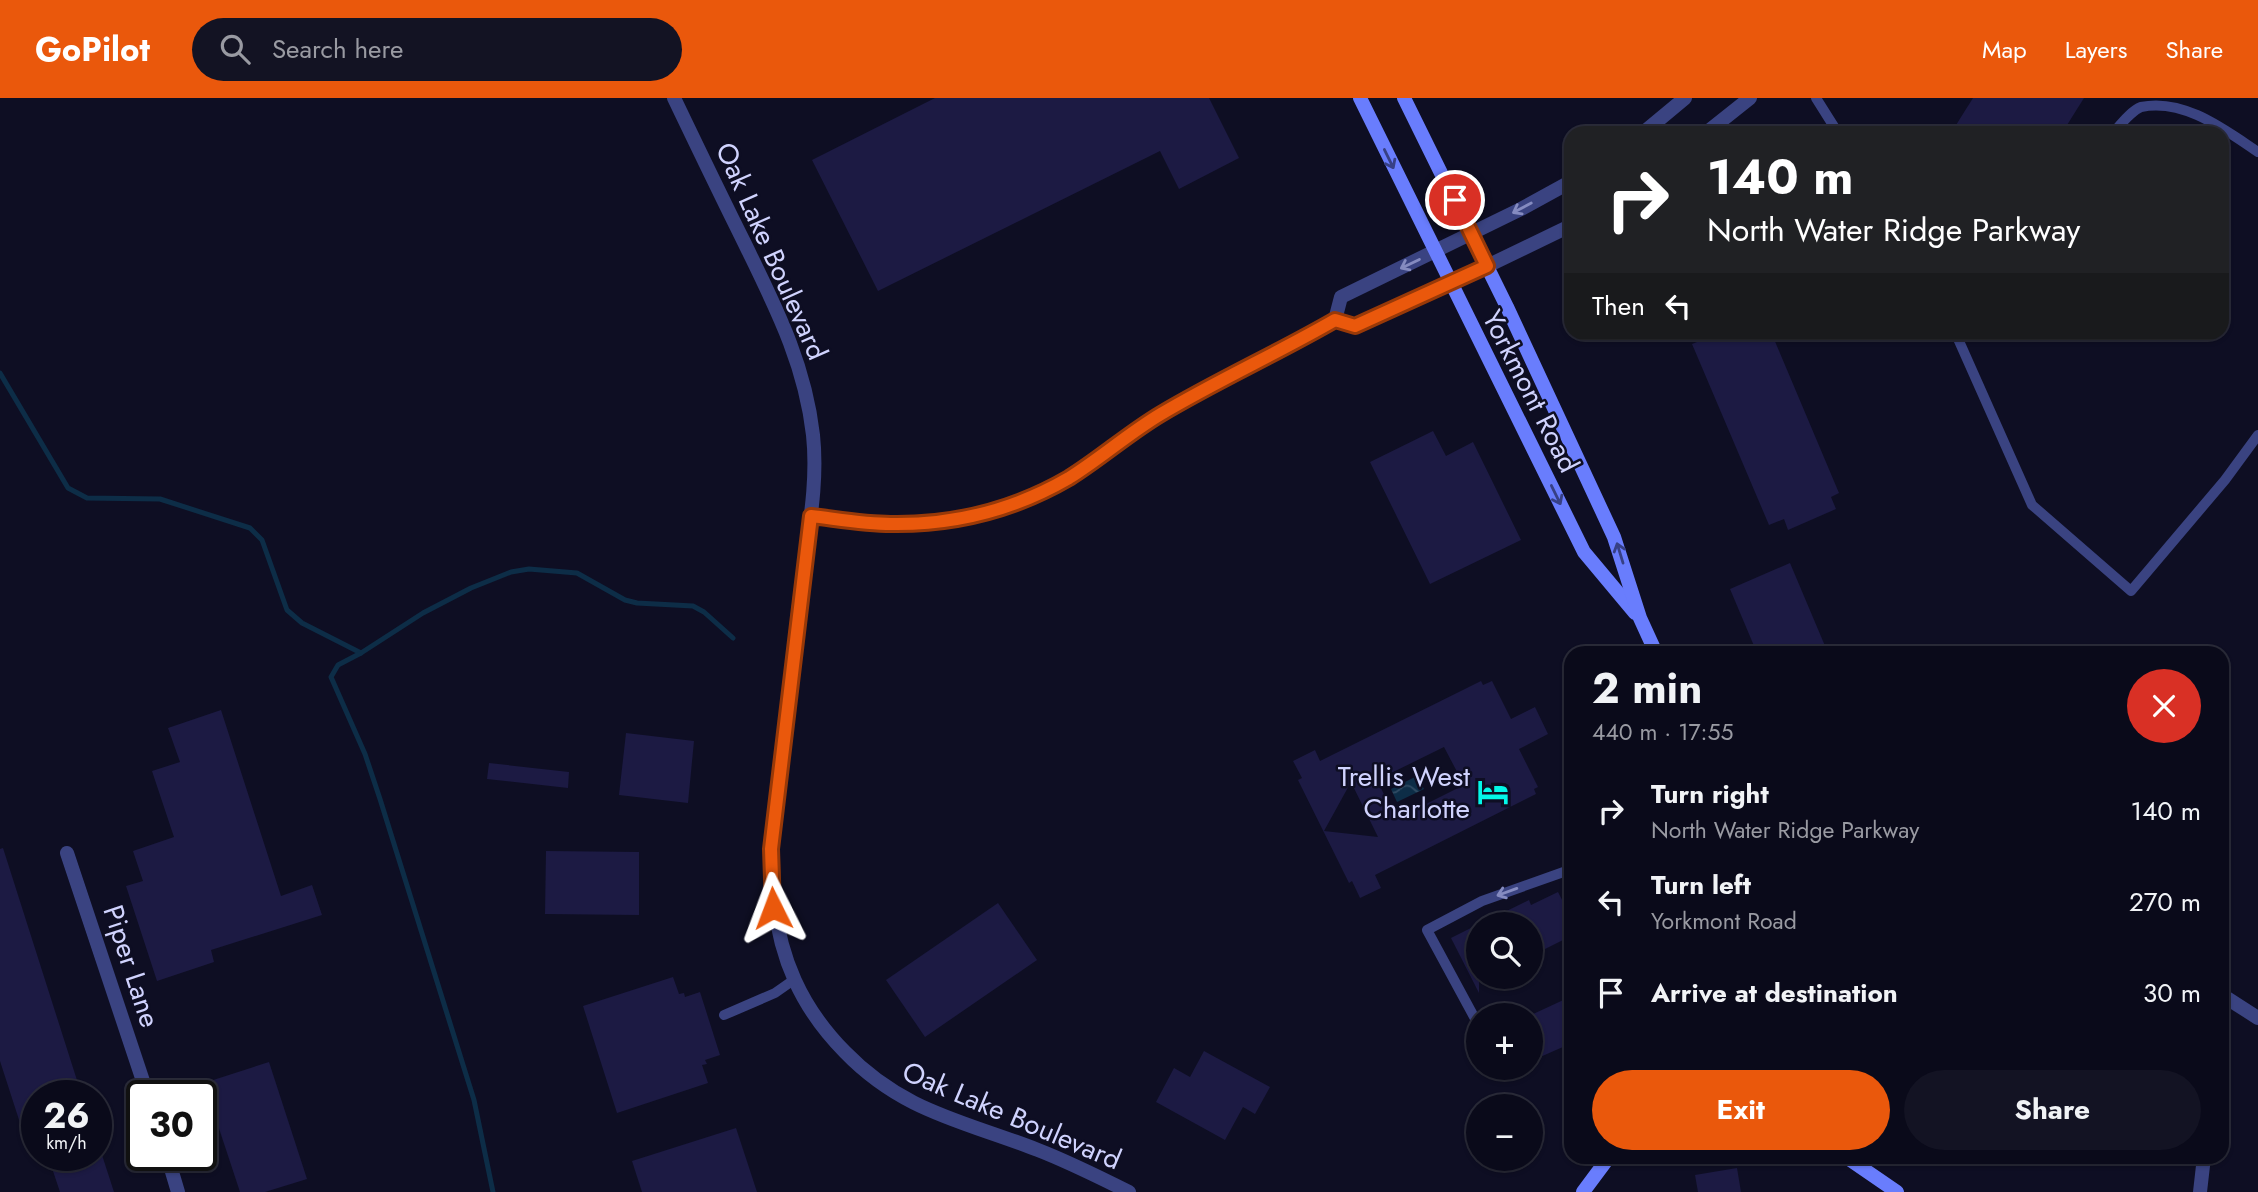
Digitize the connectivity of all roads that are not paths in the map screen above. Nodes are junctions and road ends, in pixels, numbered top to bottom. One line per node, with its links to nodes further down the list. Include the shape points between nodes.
1 (674, 98): 23 (street, Oak Lake Boulevard, via 800,365 813,432)
2 (1360, 98): 17 (street, Yorkmont Road, one-way to 17)
3 (1404, 98): 16 (street, Yorkmont Road)
4 (1685, 98): 7 (street)
5 (1750, 98): 8 (street)
6 (1816, 98): 9 (lane)
7 (1651, 126)
8 (1715, 126)
9 (1834, 126)
10 (2120, 126): 11 (lane, via 2139,108 2170,103)
11 (2219, 126)
12 (2229, 133): 13 (lane)
13 (2258, 152)
14 (1564, 185): 16 (street, one-way to 16)
15 (1564, 229): 18 (street)
16 (1471, 234): 17 (street); 18 (street, Yorkmont Road)
17 (1434, 252): 19 (street, Yorkmont Road); 20 (street, one-way to 20, via 1341,297)
18 (1487, 266): 19 (street); 24 (street, Yorkmont Road, one-way to 18, via 1614,537)
19 (1450, 284): 20 (street, via 1355,326); 24 (street, Yorkmont Road, one-way to 24, via 1584,552)
20 (1335, 320): 23 (street, via 1162,413 1072,476 986,514 940,523 888,524)
21 (1959, 340): 22 (lane, via 2032,505 2131,591)
22 (2258, 435)
23 (811, 516): 28 (street, Oak Lake Boulevard, via 771,849 776,927)
24 (1640, 618): 25 (street, Yorkmont Road)
25 (1653, 646)
26 (67, 853): 33 (street, Piper Lane)
27 (1564, 872): 29 (lane, one-way to 29, via 1482,901 1427,930)
28 (795, 979): 31 (lane); 39 (street, Oak Lake Boulevard, via 843,1051 885,1088 925,1110 1046,1153)
29 (1467, 1003)
30 (2229, 1005): 32 (street)
31 (724, 1015)
32 (2258, 1018)
33 (143, 1080)
34 (1604, 1164): 40 (street)
35 (1856, 1164): 41 (street)
36 (2203, 1164): 42 (street)
37 (172, 1171): 38 (street)
38 (178, 1192)
39 (1129, 1192)
40 (1583, 1192)
41 (1897, 1192)
42 (2200, 1192)

